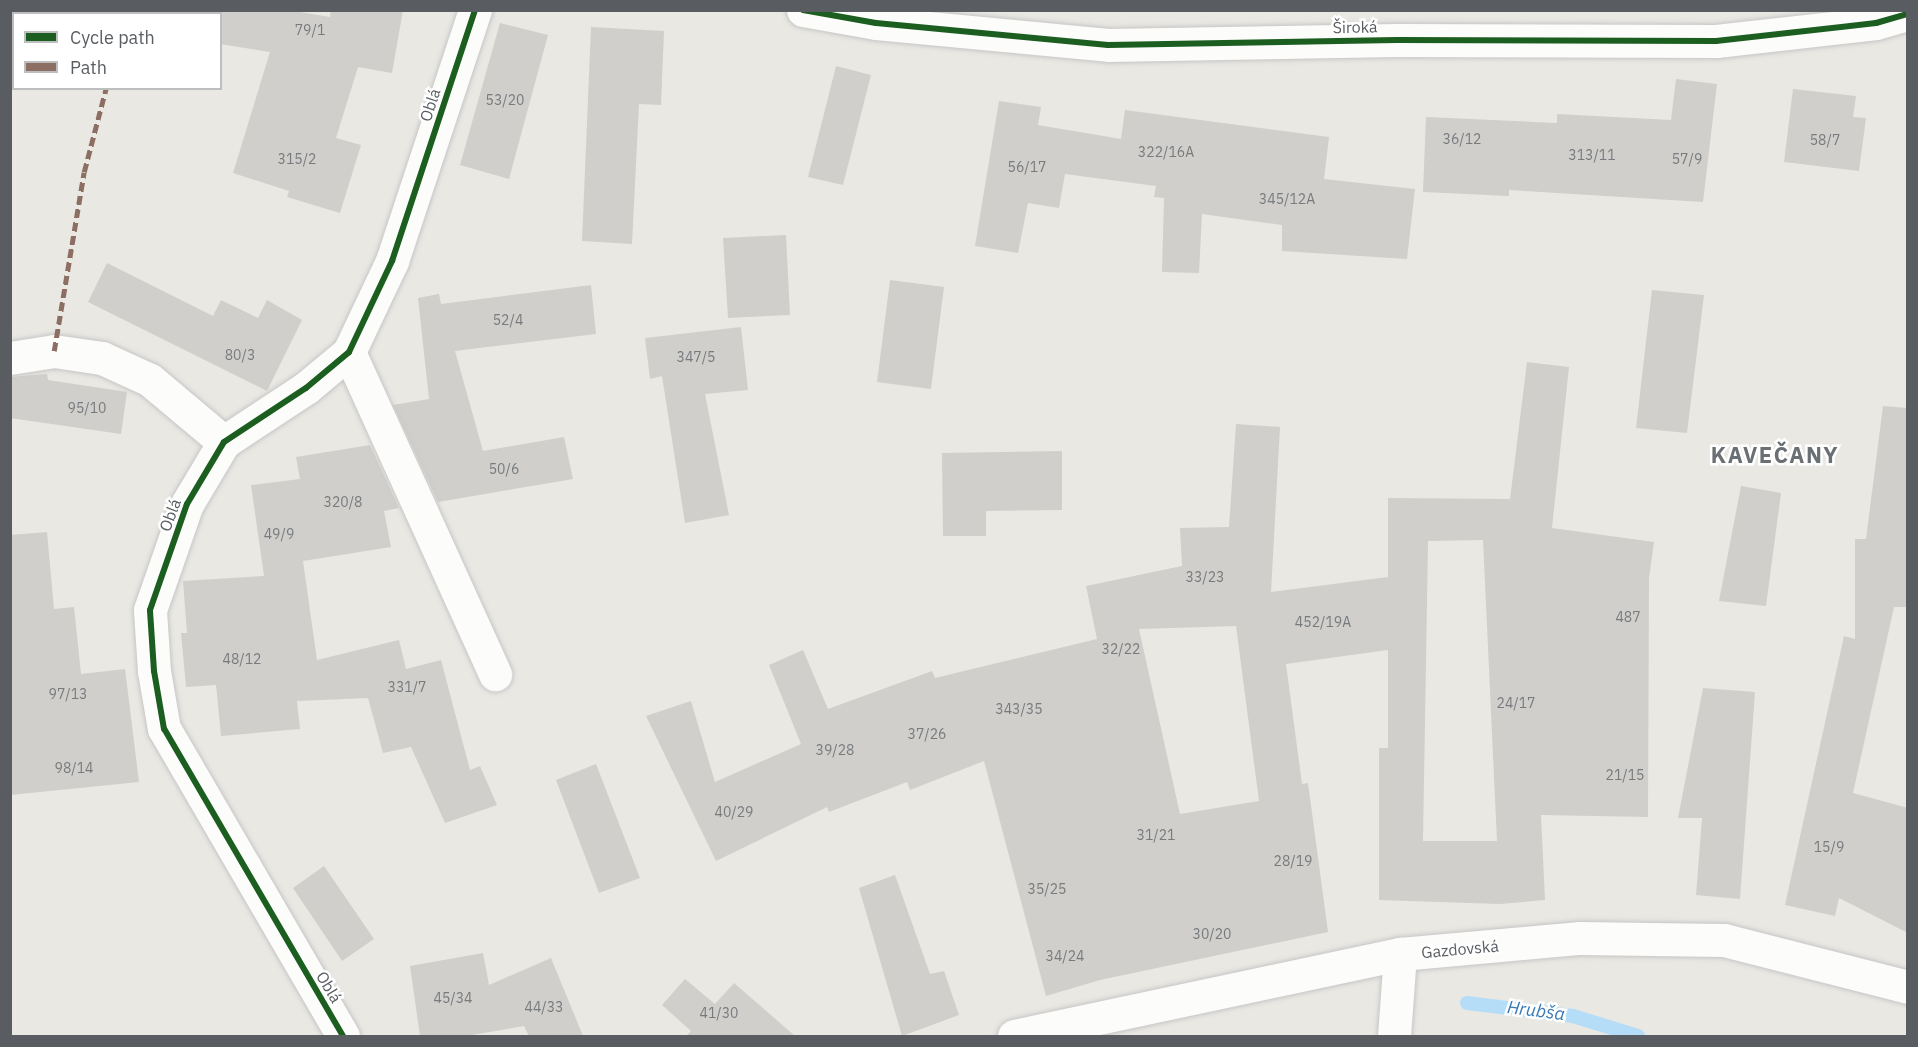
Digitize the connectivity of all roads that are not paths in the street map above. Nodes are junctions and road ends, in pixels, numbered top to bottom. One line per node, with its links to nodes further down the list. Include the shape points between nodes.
1 (476, 10): 4 (street, Oblá, via 392,261)
2 (802, 10): 3 (street, Široká, via 876,23 1108,45 1397,40 1716,41 1876,23)
3 (1908, 14)
4 (349, 352): 6 (street, Oblá, via 306,388); 7 (street)
5 (10, 357): 6 (street, via 54,351 102,358 150,380)
6 (224, 442): 10 (street, Oblá, via 187,504 150,610 154,671 164,729)
7 (495, 674)
8 (1400, 954): 9 (street, Gazdovská, via 1580,938 1724,940); 11 (street, Gazdovská); 12 (street)
9 (1908, 987)
10 (343, 1036)
11 (1014, 1036)
12 (1401, 1036)

